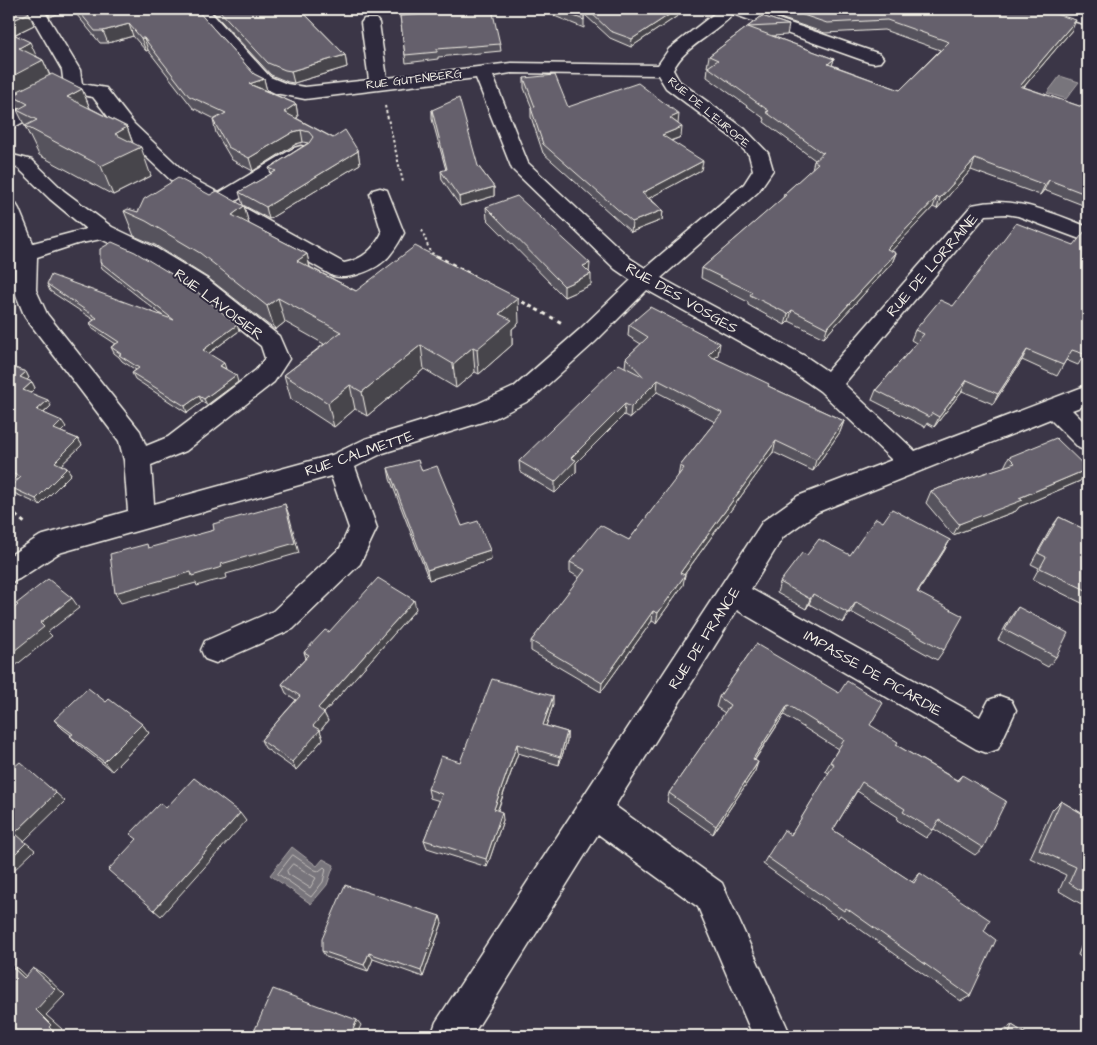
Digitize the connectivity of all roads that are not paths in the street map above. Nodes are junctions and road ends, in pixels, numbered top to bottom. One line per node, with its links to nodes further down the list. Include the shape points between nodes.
1 (35, 9): 12 (street, via 71,70)
2 (199, 9): 11 (street, RUE GUTENBERG, via 264,81 282,90 304,93)
3 (729, 9): 10 (street, RUE DE L'EUROPE, via 715,24 677,52)
4 (734, 9): 8 (street)
5 (1051, 9): 6 (street)
6 (1088, 20)
7 (370, 23): 11 (street)
8 (874, 58)
9 (482, 70): 10 (street, RUE GUTENBERG); 11 (street, RUE GUTENBERG); 22 (street, RUE DES VOSGES, via 519,165 623,264)
10 (664, 70): 22 (street, RUE DE L'EUROPE, via 672,84 738,133 758,153 763,170 751,188)
11 (380, 83)
12 (73, 88): 13 (street); 17 (street, via 99,92 127,128 184,182)
13 (9, 122)
14 (304, 150): 17 (street)
15 (9, 160): 19 (street, RUE LAVOISIER, via 25,164 57,195)
16 (380, 194): 17 (street, via 394,233 382,254 365,266 341,271)
17 (219, 202)
18 (9, 209): 21 (street)
19 (104, 232): 21 (street); 27 (street, RUE LAVOISIER, via 146,252 199,284 271,342 277,359 264,376 177,444)
20 (1088, 235): 23 (street, RUE DE LORRAINE, via 1013,208 992,206 979,210)
21 (26, 253): 27 (street, via 25,290 37,317 131,438)
22 (646, 280): 23 (street, RUE DES VOSGES, via 796,362); 28 (street, RUE CALMETTE, via 523,393 486,411 374,446)
23 (829, 385): 29 (street, RUE DES VOSGES)
24 (1088, 394): 25 (street, RUE DE FRANCE)
25 (1054, 408): 26 (street); 29 (street, RUE DE FRANCE)
26 (1088, 441)
27 (137, 460): 30 (street)
28 (340, 463): 30 (street, RUE CALMETTE); 33 (street, via 363,528 350,556 282,620)
29 (911, 463): 32 (street, RUE DE FRANCE, via 808,504 774,529)
30 (142, 518): 31 (street, RUE CALMETTE, via 50,544)
31 (9, 571)
32 (733, 593): 34 (street, IMPASSE DE PICARDIE, via 987,738); 35 (street, RUE DE FRANCE)
33 (216, 650)
34 (1000, 710)
35 (594, 811): 36 (street, RUE DE FRANCE); 37 (street, via 710,895)
36 (450, 1036)
37 (772, 1036)

